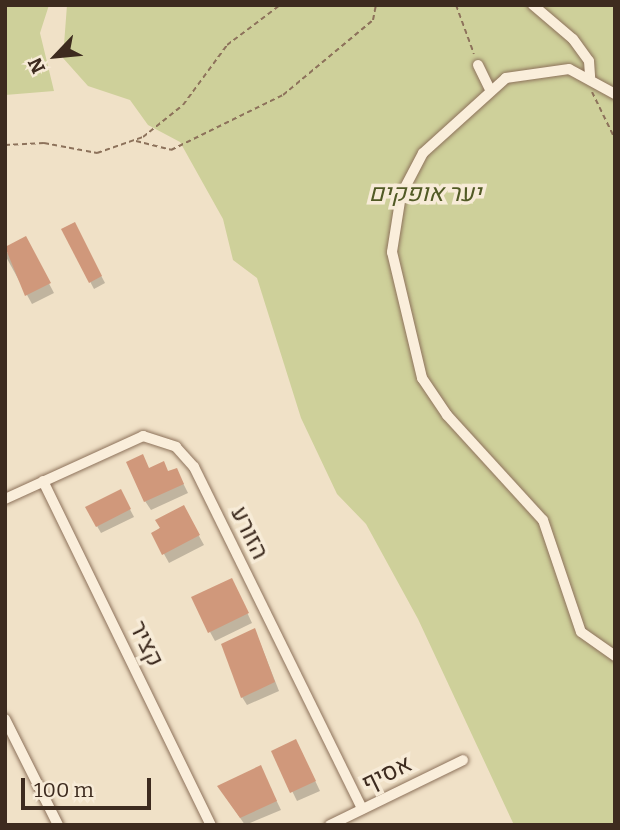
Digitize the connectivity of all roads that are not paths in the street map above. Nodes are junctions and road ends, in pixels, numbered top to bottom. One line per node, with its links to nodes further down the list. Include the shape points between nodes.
1 (533, 5): 3 (street, via 573,39 589,61)
2 (478, 65): 4 (street)
3 (586, 75): 4 (street, via 520,74); 5 (street)
4 (490, 90): 8 (street, via 439,133 401,195 392,252 401,301 422,378 447,415 544,520 581,632)
5 (615, 94)
6 (43, 481): 7 (street, הזורע); 11 (street, הזורע, via 143,436 164,440 185,455); 13 (street, קציר)
7 (5, 499)
8 (615, 656)
9 (5, 719): 12 (street)
10 (463, 760): 11 (street, אסיף)
11 (362, 809): 14 (street, אסיף)
12 (58, 825)
13 (211, 825)
14 (330, 825)

